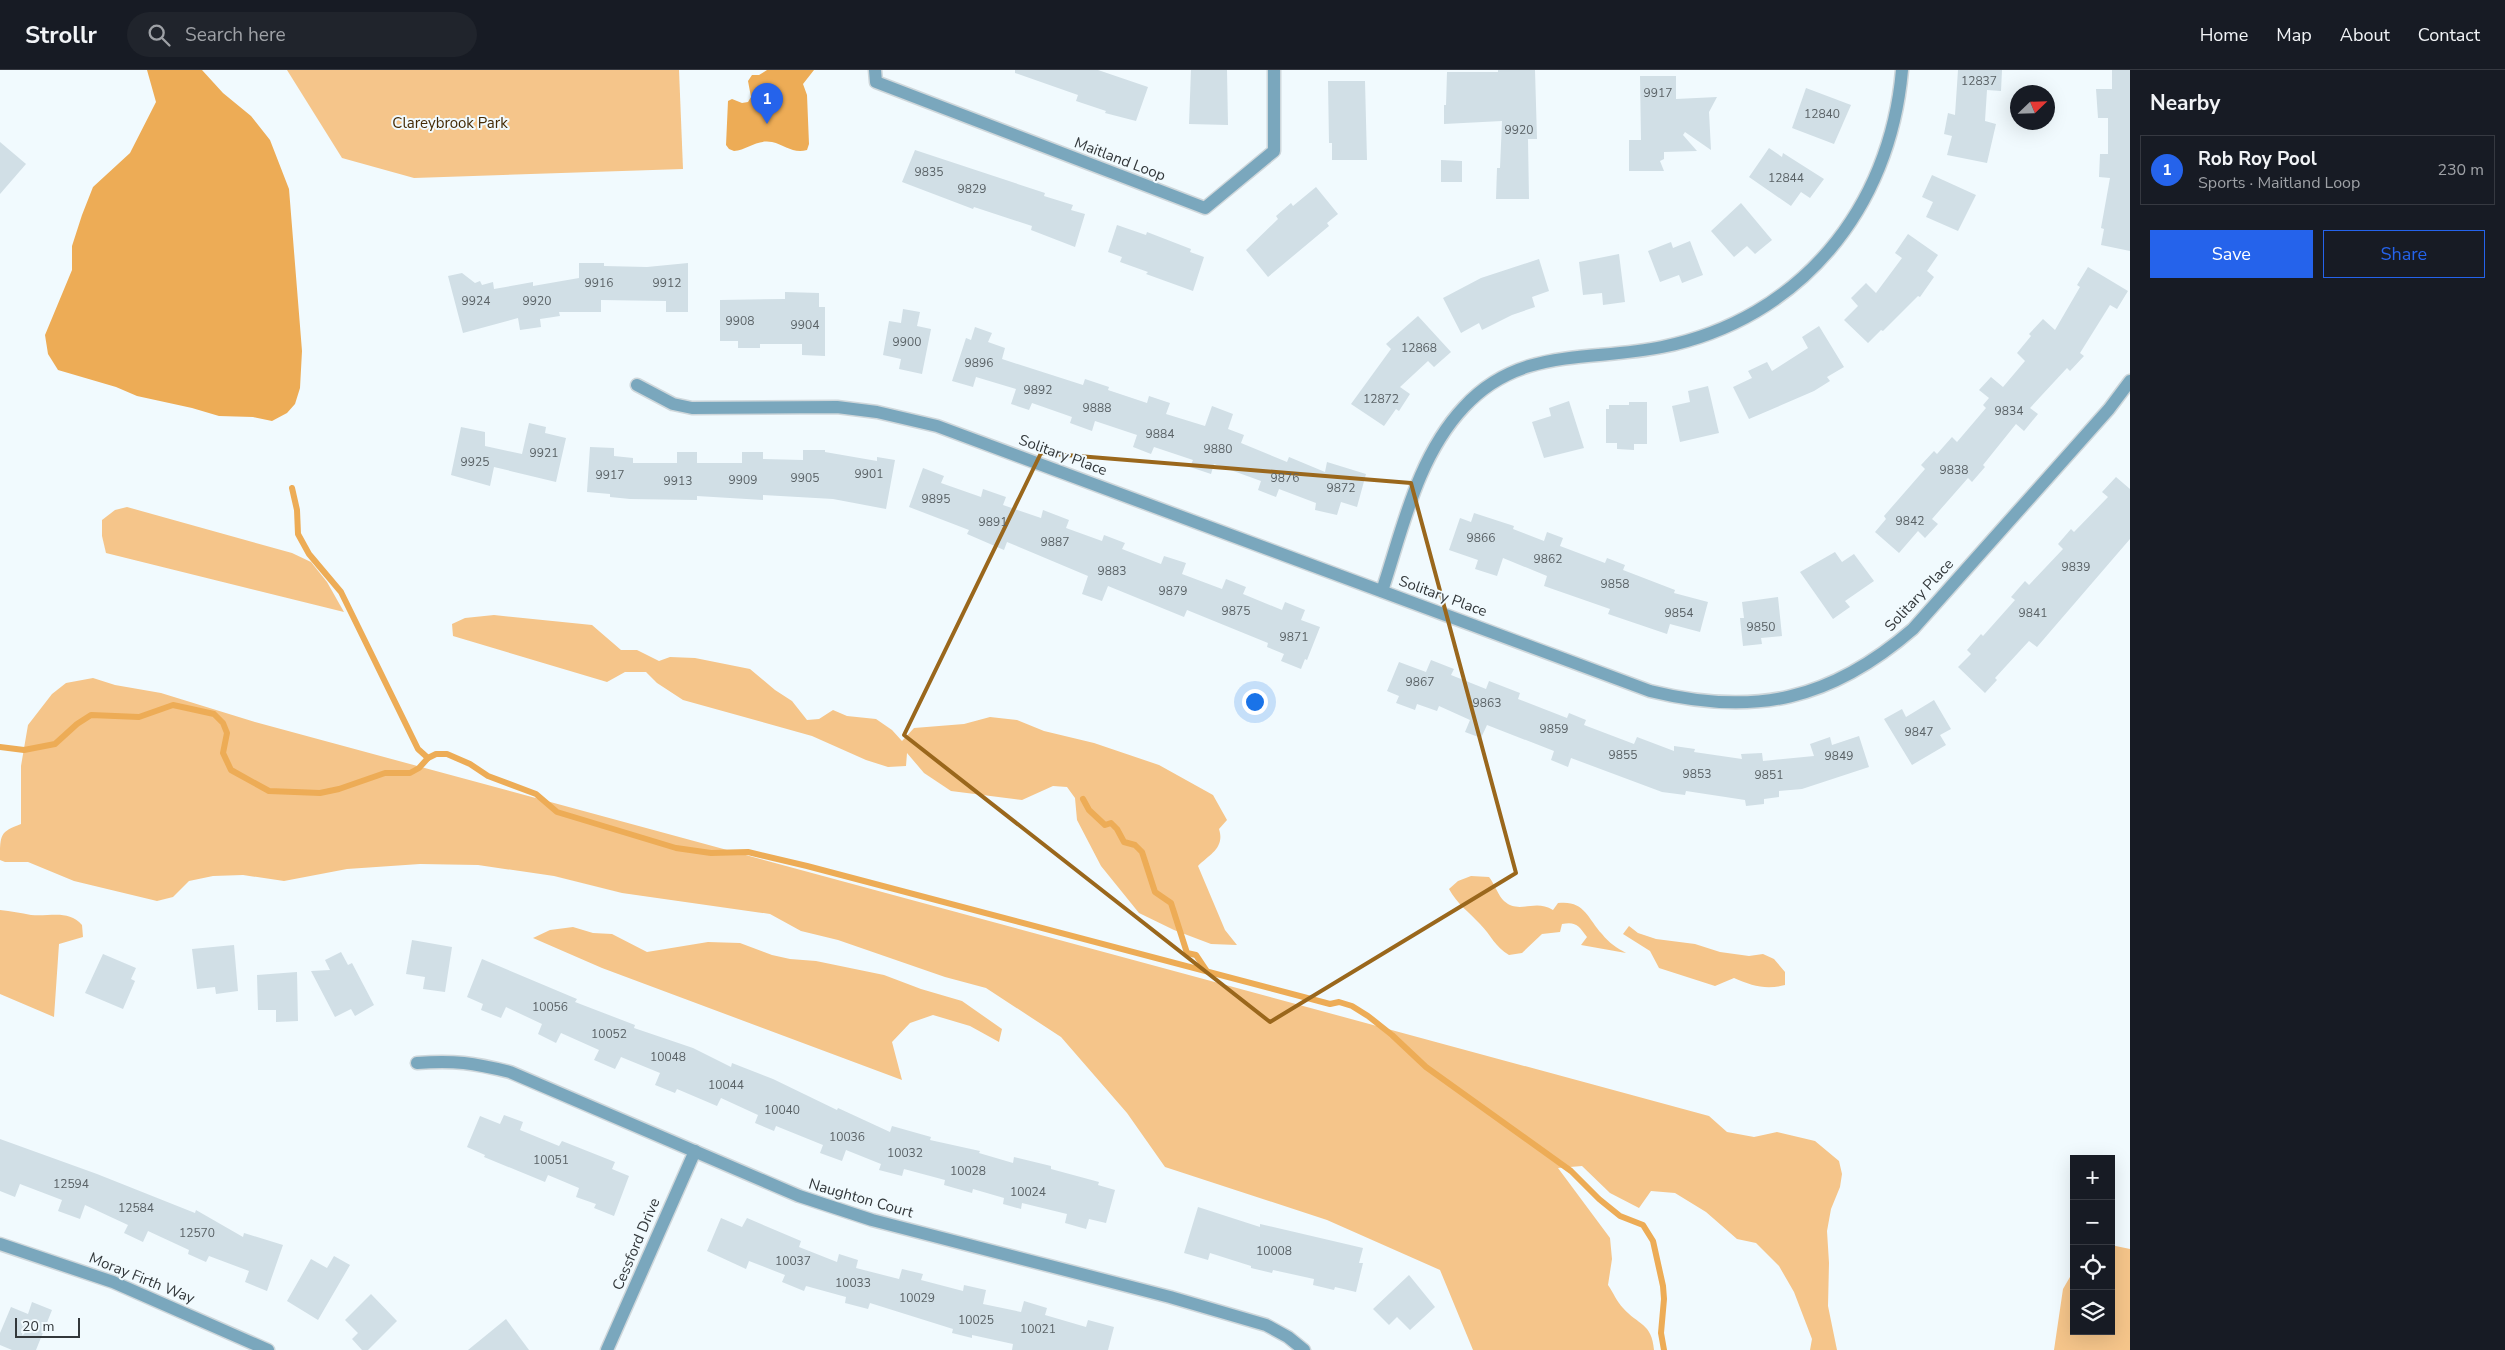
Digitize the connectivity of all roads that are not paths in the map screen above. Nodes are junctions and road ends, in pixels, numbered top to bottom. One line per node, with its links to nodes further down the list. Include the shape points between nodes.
1 (875, 70): 2 (street, Maitland Loop, via 876,82 1205,208 1274,151)
2 (1274, 70)
3 (1902, 70): 6 (street, via 1892,132 1879,170 1848,227 1824,258 1764,307 1738,322 1702,336 1662,347 1544,361 1510,374 1483,390 1464,406 1442,434 1425,464)
4 (2130, 381): 6 (street, Solitary Place, via 2109,409 1913,629 1886,653 1855,672 1821,688 1786,698 1718,702 1650,691)
5 (637, 385): 6 (street, Solitary Place, via 673,404 692,408 827,406 908,418)
6 (1382, 591)
7 (417, 1063): 8 (street, Naughton Court, via 452,1060 510,1072)
8 (694, 1151): 11 (street, Cessford Drive); 12 (street, Naughton Court, via 799,1196 872,1220 1266,1325)
9 (0, 1244): 10 (street, Moray Firth Way, via 113,1282)
10 (268, 1350)
11 (607, 1350)
12 (1304, 1350)

